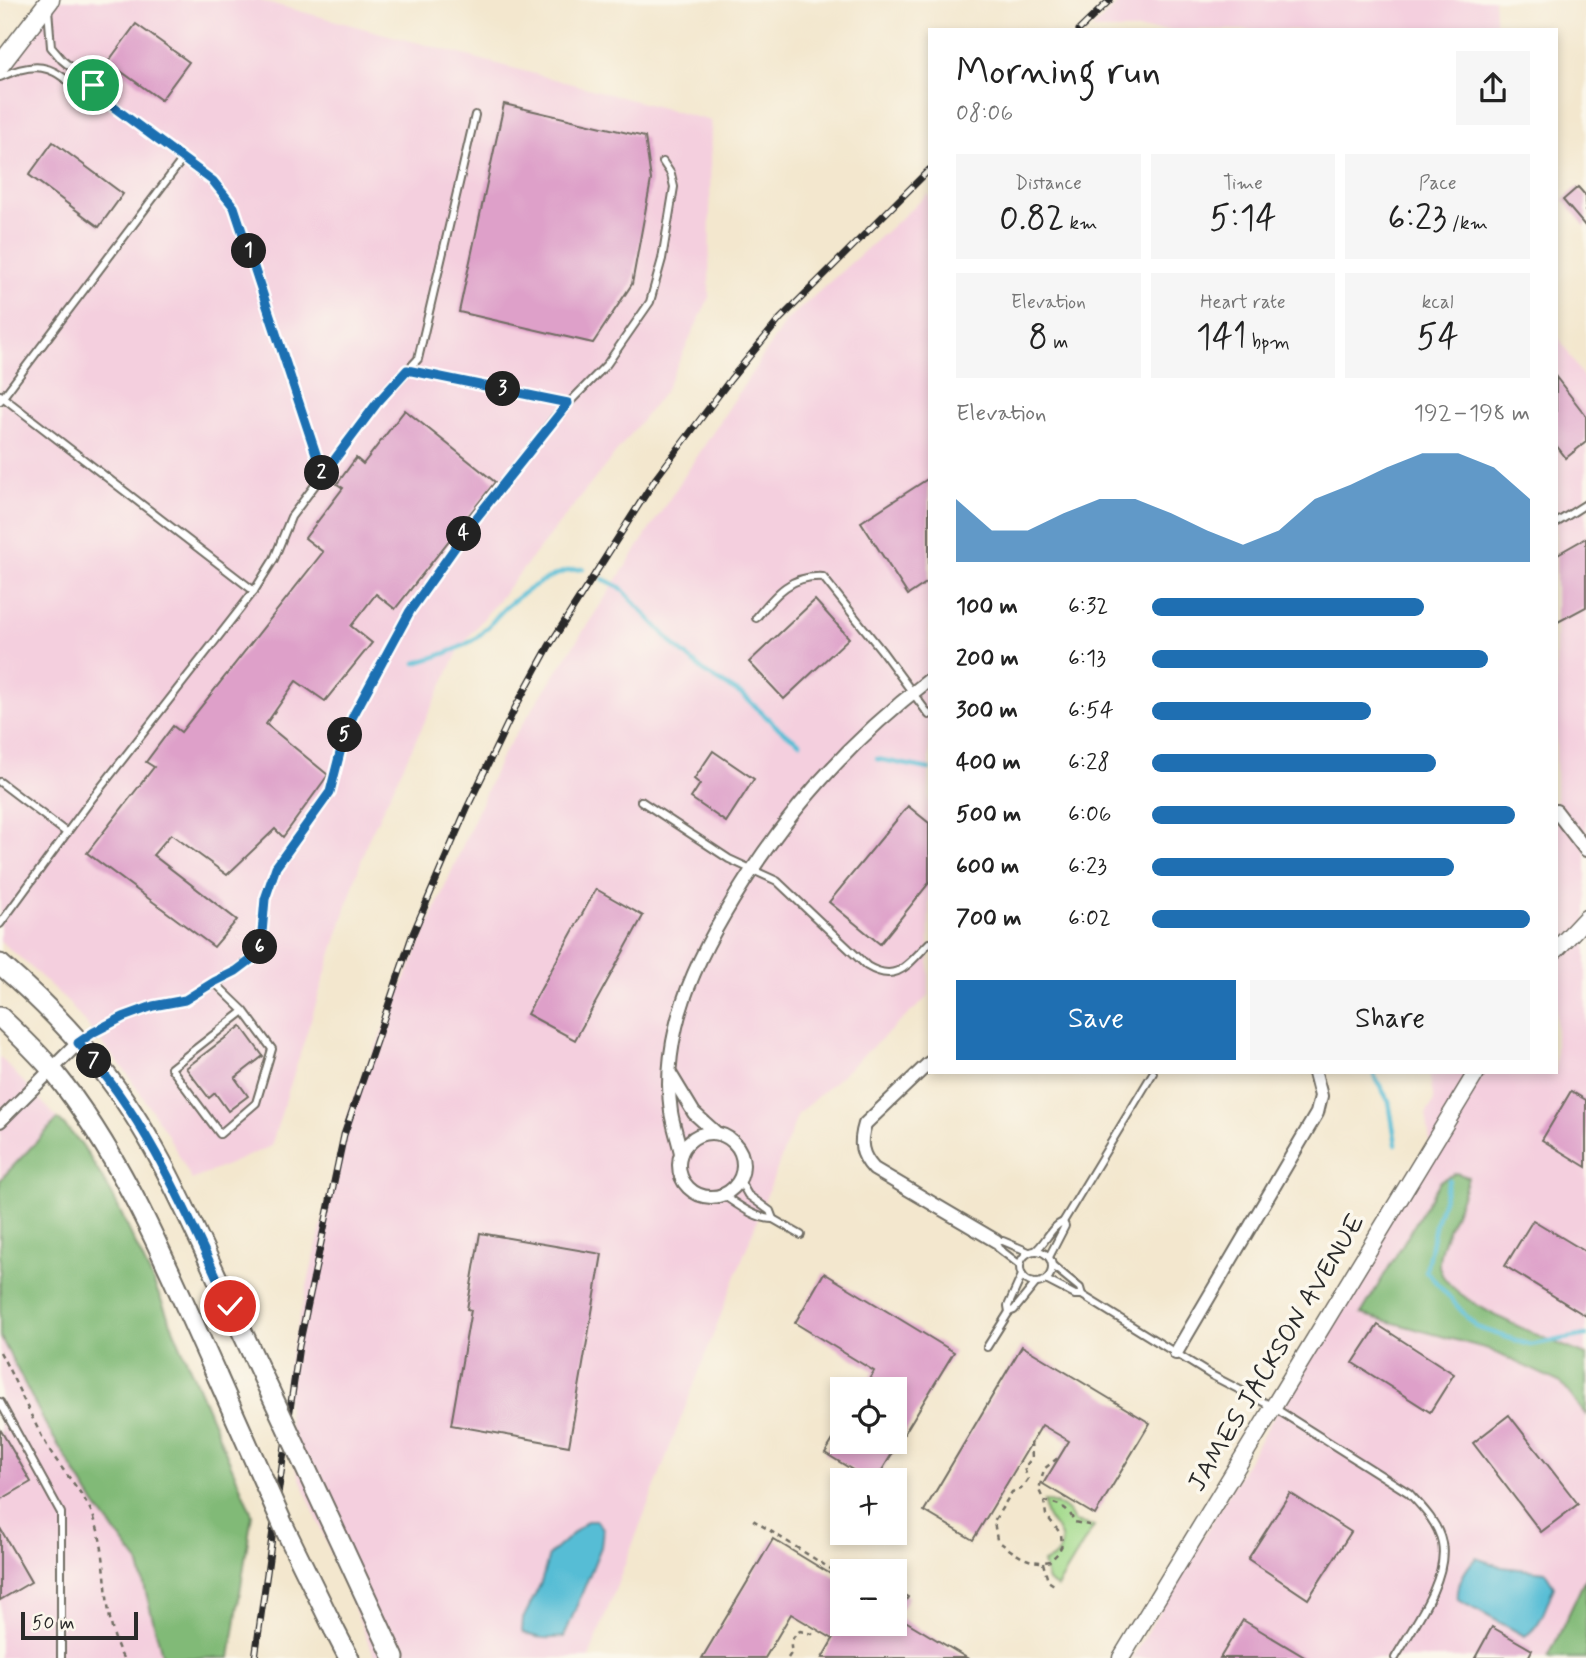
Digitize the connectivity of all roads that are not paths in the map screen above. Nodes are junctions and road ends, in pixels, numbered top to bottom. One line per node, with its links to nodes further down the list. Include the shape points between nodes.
1 (49, 1): 2 (main road); 4 (lane, via 51,47)
2 (0, 65)
3 (0, 77): 4 (lane, via 37,66 52,69 88,95)
4 (104, 100): 6 (lane)
5 (475, 115): 8 (lane, via 418,359)
6 (183, 160): 9 (lane); 11 (lane, via 213,181 234,207)
7 (663, 162): 10 (lane, via 674,187 654,292 607,364)
8 (407, 370): 10 (lane); 11 (lane)
9 (1, 398): 14 (lane)
10 (568, 403): 30 (lane, via 473,522 410,611 353,716 330,792 276,867 265,899 256,956)
11 (323, 475): 14 (lane, via 292,517)
12 (1586, 504): 13 (lane)
13 (1558, 522)
14 (254, 591): 22 (lane)
15 (756, 618): 17 (lane, via 779,590 799,579 823,577)
16 (928, 681): 17 (street)
17 (913, 692): 18 (lane); 24 (street, via 831,768)
18 (928, 714)
19 (0, 782): 22 (lane)
20 (641, 801): 24 (lane)
21 (1558, 814): 23 (street)
22 (67, 833): 26 (lane)
23 (1586, 850)
24 (751, 869): 27 (lane, via 777,881 879,974 904,968); 36 (street, via 686,995 676,1026)
25 (1586, 918): 28 (street)
26 (0, 924)
27 (928, 944)
28 (1558, 948)
29 (0, 964): 33 (main road)
30 (214, 982): 31 (lane); 33 (lane, via 185,1000 123,1017)
31 (244, 1012): 31 (lane, via 171,1068 220,1134 256,1103 272,1049)
32 (0, 1017): 35 (main road)
33 (78, 1043): 35 (street); 64 (main road, bridge, via 150,1143 175,1189)
34 (928, 1063): 48 (street, via 865,1124 862,1150 874,1169)
35 (52, 1070): 40 (street); 63 (main road, bridge, via 122,1173)
36 (671, 1074): 41 (street, via 694,1113); 42 (street, via 671,1111)
37 (1152, 1074): 46 (lane)
38 (1314, 1074): 59 (street, via 1321,1096 1317,1113)
39 (1475, 1074): 61 (street, JAMES JACKSON AVENUE)
40 (0, 1121)
41 (715, 1132): 42 (street, via 695,1137); 43 (street, via 741,1150)
42 (681, 1153): 44 (street, via 680,1174 692,1192 713,1198)
43 (740, 1181): 44 (street); 45 (lane)
44 (723, 1195): 45 (lane)
45 (773, 1219): 47 (lane)
46 (1063, 1222): 49 (lane); 50 (lane, via 1065,1227)
47 (801, 1236)
48 (996, 1241): 49 (lane); 51 (lane, via 998,1248)
49 (1032, 1252): 50 (lane); 51 (lane)
50 (1049, 1256): 52 (lane)
51 (1020, 1265): 53 (lane)
52 (1052, 1266): 54 (lane); 56 (lane, via 1080,1288)
53 (1022, 1275): 55 (lane); 57 (lane)
54 (1046, 1280): 55 (lane); 56 (lane)
55 (1036, 1283): 57 (lane)
56 (1082, 1295): 59 (lane)
57 (1009, 1312): 58 (lane)
58 (987, 1346)
59 (1176, 1353): 61 (lane)
60 (0, 1402): 62 (lane, via 61,1513)
61 (1273, 1407): 65 (street, JAMES JACKSON AVENUE); 66 (lane, via 1409,1493 1436,1528 1442,1544 1435,1587)
62 (61, 1658)
63 (349, 1658)
64 (394, 1658)
65 (1121, 1658)
66 (1395, 1658)

